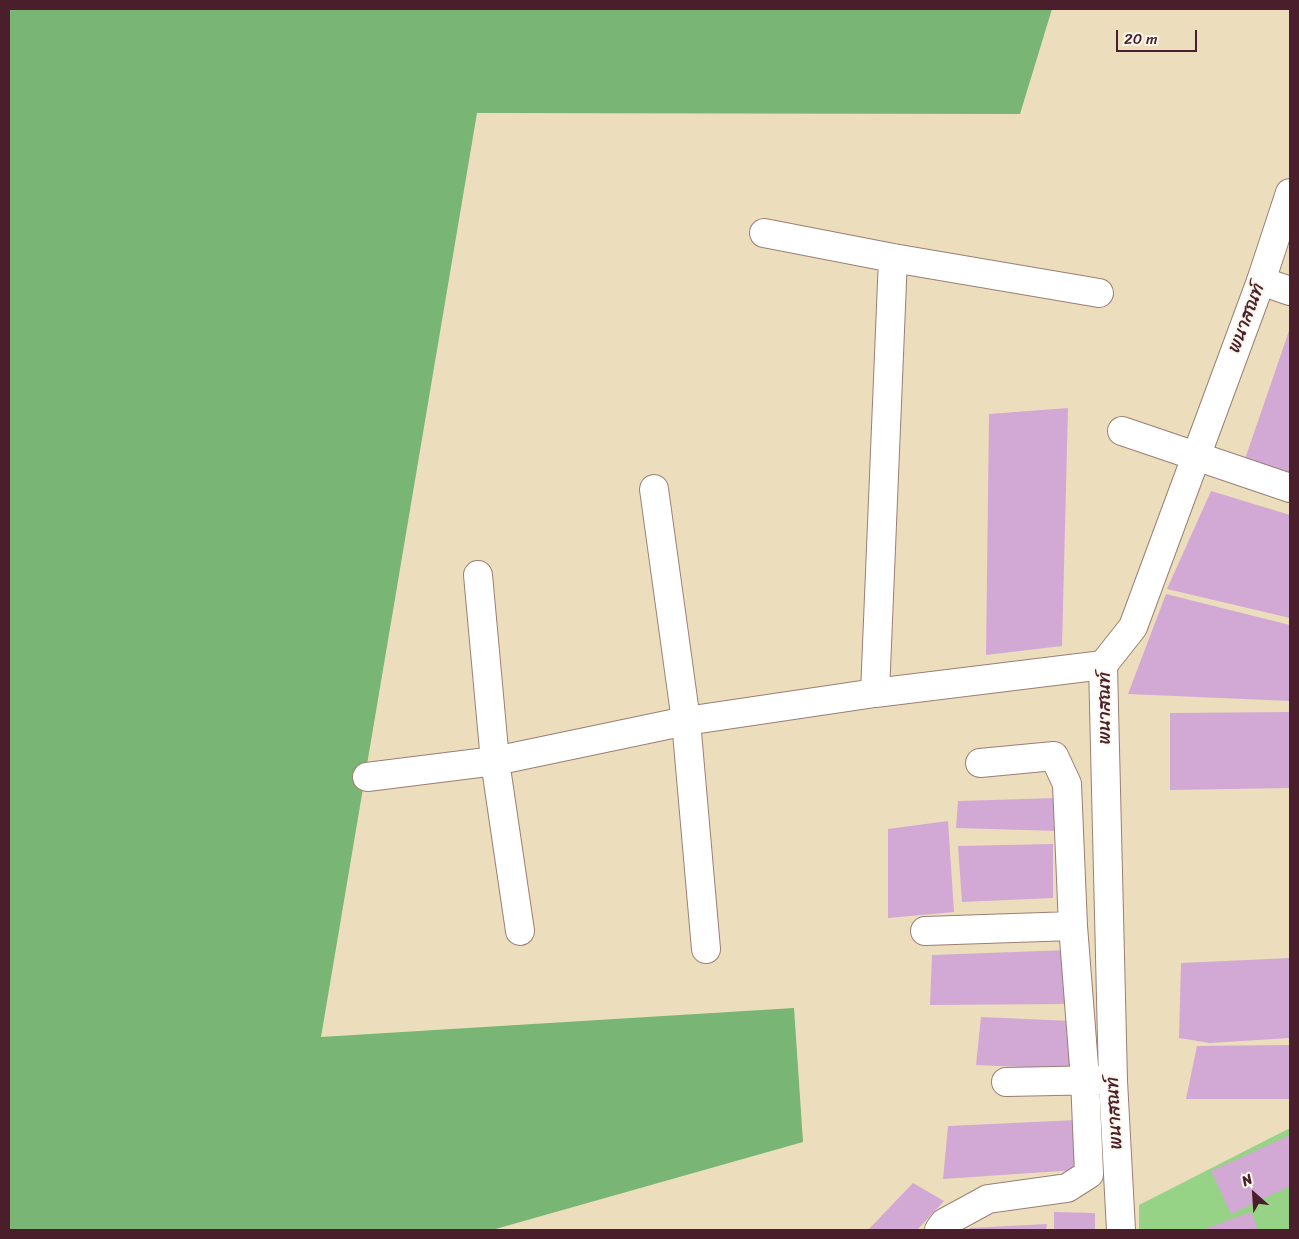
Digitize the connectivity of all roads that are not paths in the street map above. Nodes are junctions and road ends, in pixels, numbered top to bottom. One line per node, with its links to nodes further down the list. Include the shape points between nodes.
1 (1290, 193): 4 (street, พนาสณฑ์)
2 (764, 234): 3 (street)
3 (894, 258): 6 (street); 13 (street)
4 (1261, 281): 5 (street); 8 (street, พนาสณฑ์)
5 (1290, 291)
6 (1099, 293)
7 (1122, 431): 8 (street)
8 (1195, 455): 9 (street); 12 (street, พนาสณฑ์, via 1133,627)
9 (1290, 488)
10 (654, 489): 14 (street)
11 (478, 575): 15 (street)
12 (1103, 665): 13 (street); 23 (street, พนาสณฑ์)
13 (875, 693): 14 (street)
14 (686, 721): 15 (street); 21 (street)
15 (495, 762): 17 (street); 19 (street)
16 (980, 763): 18 (street, via 1054,756 1067,784)
17 (367, 776)
18 (1072, 926): 20 (street); 22 (street)
19 (520, 931)
20 (925, 931)
21 (706, 949)
22 (1085, 1079): 23 (street); 24 (street); 25 (street, via 1089,1174 1067,1188 988,1199 944,1223)
23 (1113, 1081): 26 (street, พนาสณฑ์)
24 (1006, 1082)
25 (939, 1230)
26 (1121, 1230)

